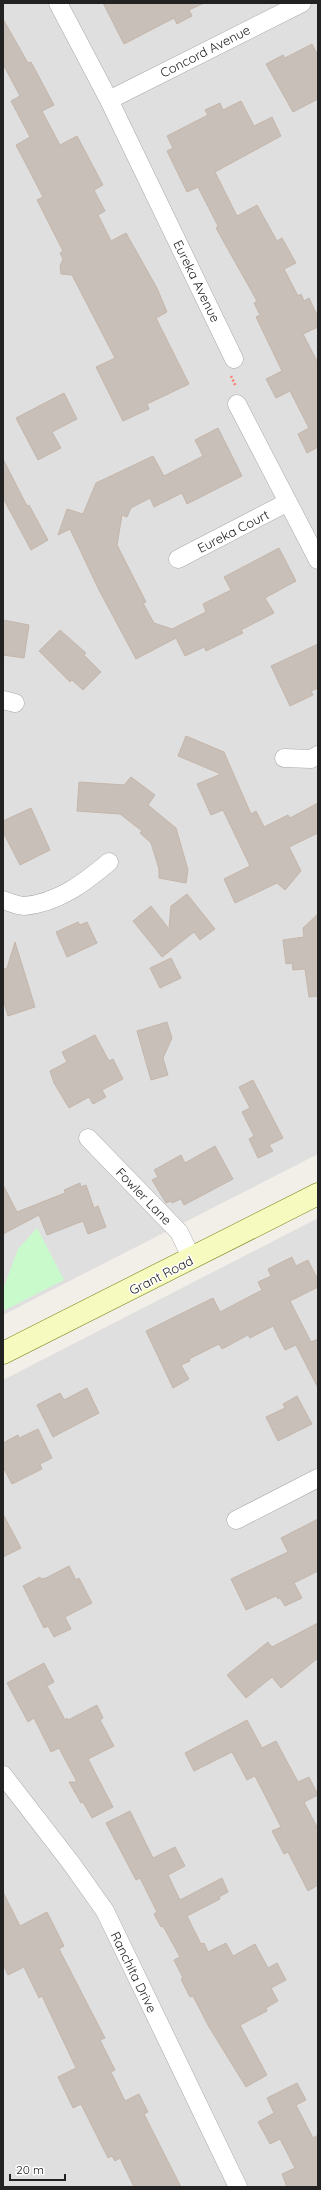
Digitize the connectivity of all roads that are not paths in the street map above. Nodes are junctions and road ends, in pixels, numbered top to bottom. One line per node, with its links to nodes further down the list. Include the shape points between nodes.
1 (58, 3): 3 (street, Eureka Avenue)
2 (302, 3): 3 (street, Concord Avenue)
3 (109, 100): 4 (street, Eureka Avenue)
4 (234, 359)
5 (237, 404): 6 (street)
6 (288, 502): 7 (street, Eureka Court); 8 (street)
7 (178, 559)
8 (318, 560)
9 (318, 755): 10 (street, via 310,759)
10 (284, 758)
11 (109, 862): 12 (street, via 83,884 54,899 23,906)
12 (3, 900)
13 (88, 1138): 15 (street, Fowler Lane, via 179,1232)
14 (318, 1194): 15 (main road, Grant Road)
15 (192, 1259): 16 (main road, Grant Road)
16 (3, 1353)
17 (318, 1478): 18 (street)
18 (236, 1520)
19 (3, 1775): 20 (street, Ranchita Drive, via 105,1911)
20 (238, 2187)

